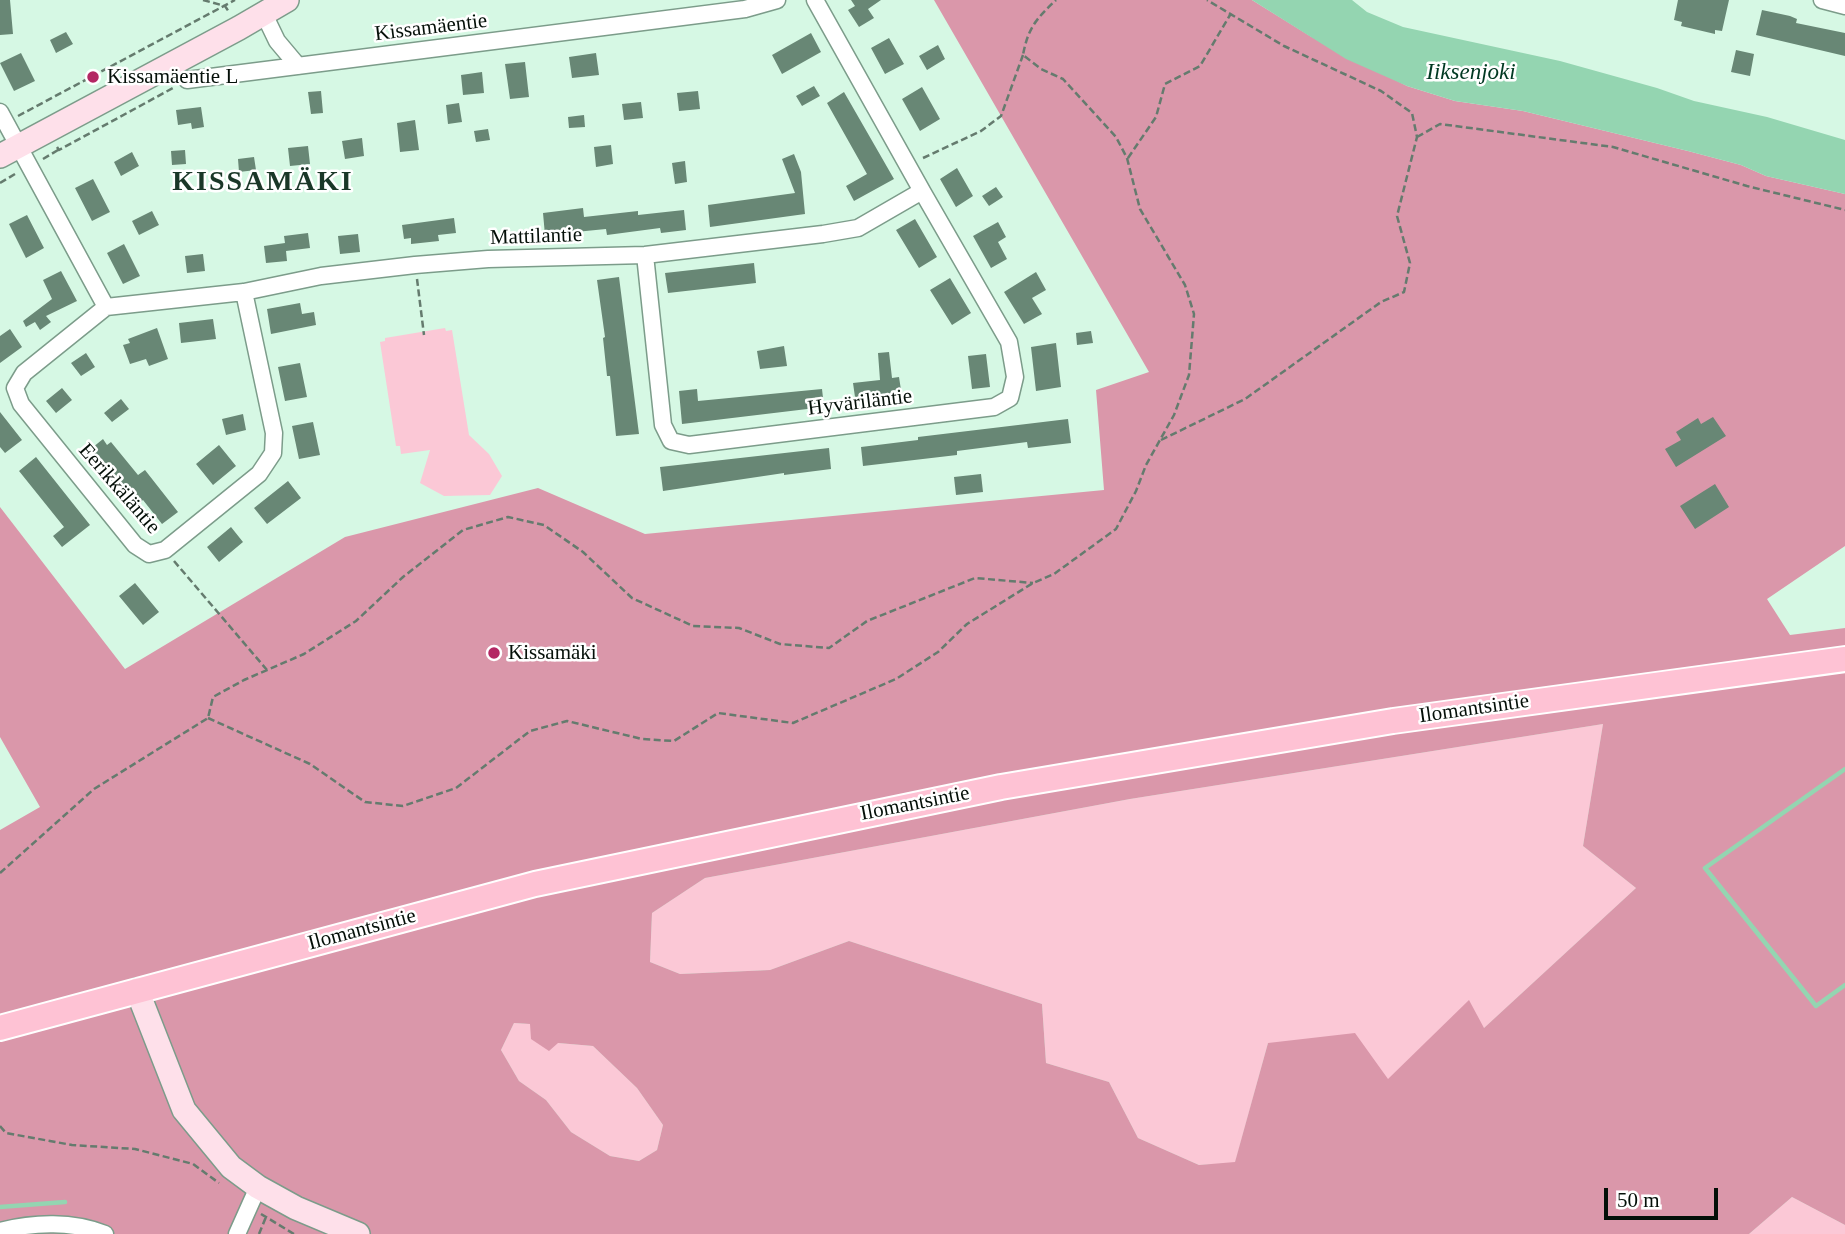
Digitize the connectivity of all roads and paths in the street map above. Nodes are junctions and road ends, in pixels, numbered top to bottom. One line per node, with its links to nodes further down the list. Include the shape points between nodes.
1 (203, 0): 9 (path)
2 (235, 0): 9 (path)
3 (287, 0): 11 (street)
4 (777, 0): 15 (street, Kissamäentie, via 745,9)
5 (815, 0): 22 (street)
6 (1056, 0): 14 (path, via 1036,19)
7 (1207, 0): 12 (path)
8 (1822, 0): 10 (street)
9 (225, 6): 13 (path); 17 (path)
10 (1845, 6)
11 (264, 14): 13 (street); 15 (street, via 277,41)
12 (1230, 15): 19 (path, via 1381,91 1412,113); 21 (path, via 1200,66 1166,84 1156,117)
13 (239, 28): 20 (street)
14 (1023, 55): 21 (path, via 1063,79 1116,137); 22 (path, via 1001,117)
15 (298, 66): 16 (street, Kissamäentie)
16 (187, 80)
17 (34, 108)
18 (0, 112): 20 (street)
19 (1416, 137): 24 (path, via 1440,124 1613,147); 30 (path, via 1397,216 1410,263 1404,292 1381,302 1245,399)
20 (9, 150): 28 (street)
21 (1127, 158): 30 (path, via 1140,209 1185,285 1194,314 1189,375)
22 (908, 165): 23 (street)
23 (922, 191): 25 (street, Mattilantie, via 858,228); 25 (street, Hyväriläntie, via 1009,342 1015,377 1010,398 994,407 689,445 671,441 663,425)
24 (1845, 210)
25 (645, 255): 26 (street, Mattilantie)
26 (415, 265): 27 (street, Mattilantie, via 321,276); 29 (path)
27 (244, 292): 28 (street, Mattilantie); 31 (street, Eerikkäläntie, via 274,433 273,453 259,474)
28 (106, 307): 31 (street, Eerikkäläntie, via 24,373 15,388 21,404 135,545 149,554)
29 (424, 335)
30 (1161, 440): 32 (path, via 1116,529 1054,574)
31 (165, 550): 34 (path)
32 (1033, 583): 34 (path, via 975,578 867,621 829,648 780,644 739,628 692,626 632,598 583,552 544,525 508,517 463,530 356,621 304,654); 35 (path, via 967,624 938,652 896,679 793,723 718,713 674,740 642,739 567,721 530,731 456,788 403,806 365,802 310,764)
33 (1845, 659): 37 (main road, Ilomantsintie, via 1393,720 1001,787 535,884)
34 (267, 670): 35 (path, via 213,697)
35 (208, 718): 36 (path, via 94,789)
36 (0, 873)
37 (137, 990): 38 (main road, Ilomantsintie); 41 (street, via 184,1110)
38 (0, 1028)
39 (0, 1126): 40 (path, via 6,1133 72,1145 135,1149 193,1164)
40 (222, 1185)
41 (254, 1196): 42 (path); 45 (street); 48 (street)
42 (266, 1217): 46 (path); 47 (path)
43 (0, 1231): 44 (street, via 67,1224)
44 (105, 1234)
45 (237, 1234)
46 (259, 1234)
47 (293, 1234)
48 (358, 1234)

